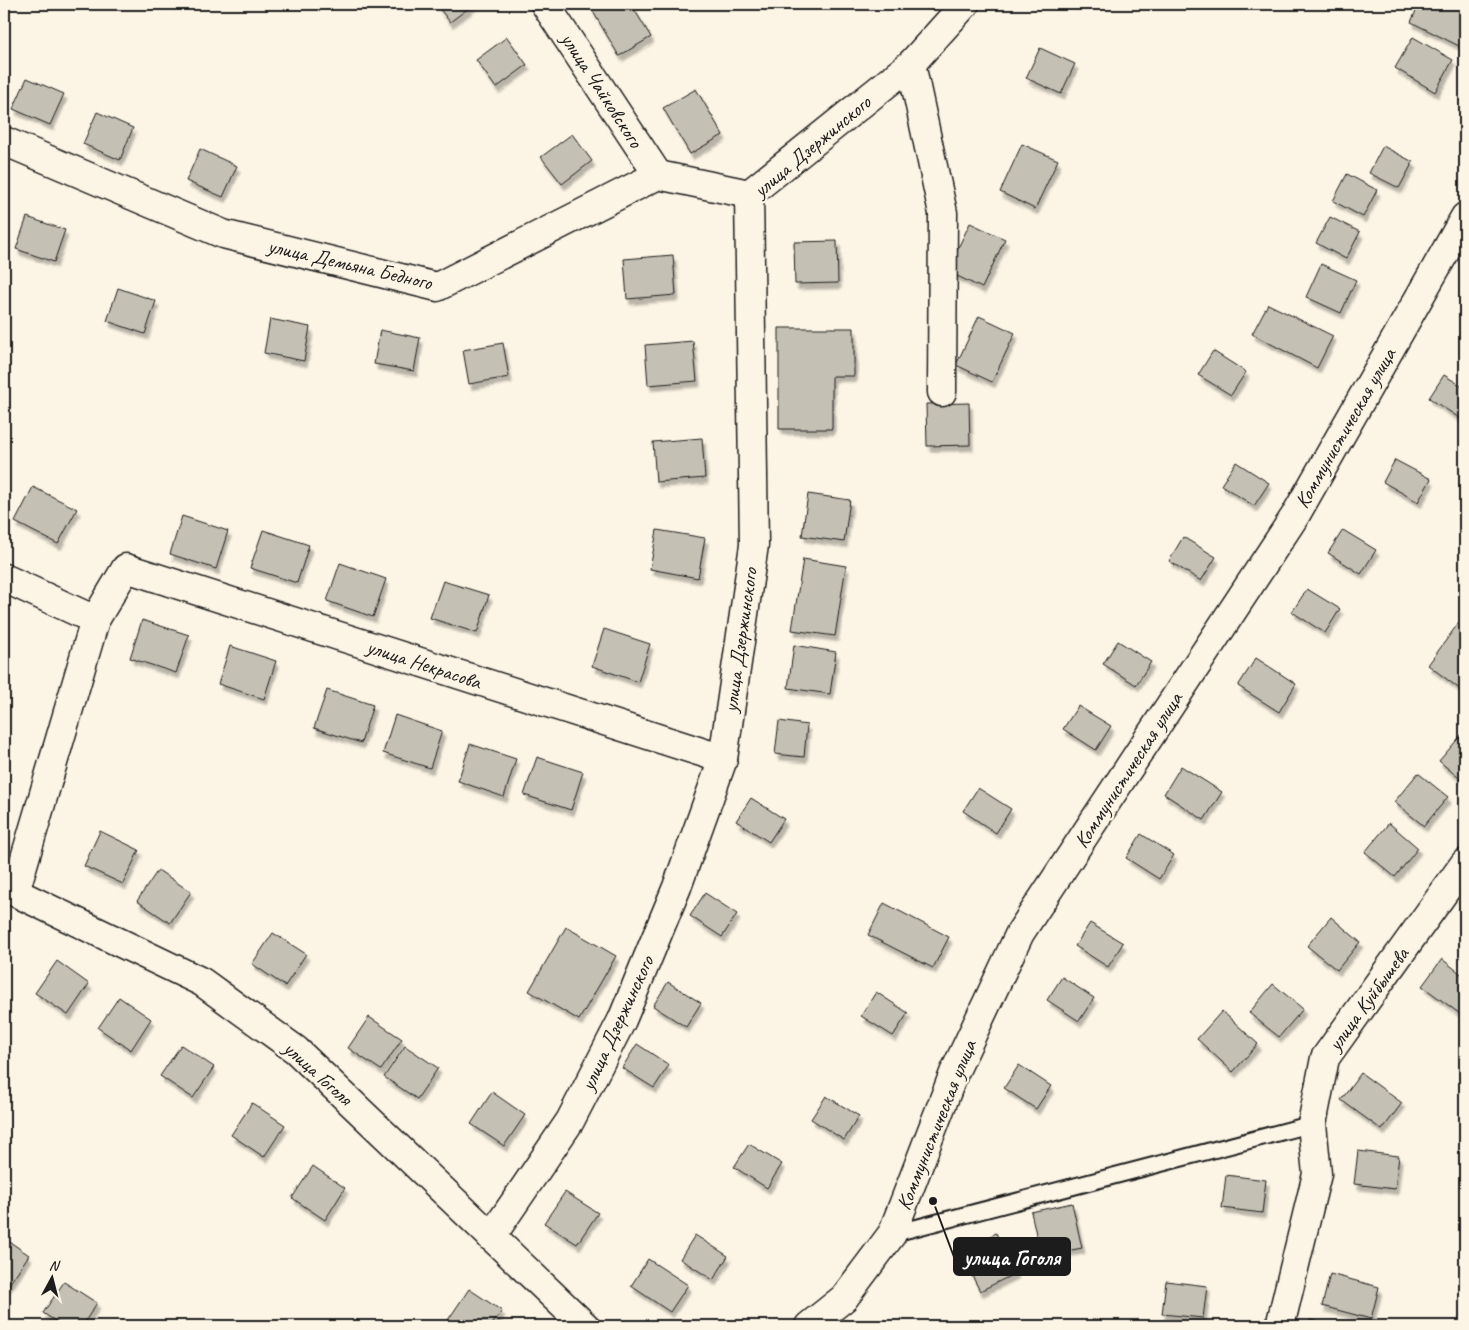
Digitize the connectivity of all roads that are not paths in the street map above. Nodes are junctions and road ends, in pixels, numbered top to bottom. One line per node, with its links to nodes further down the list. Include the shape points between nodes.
1 (545, 4): 5 (street, улица Чайковского)
2 (965, 4): 3 (street, улица Дзержинского)
3 (911, 64): 6 (street, улица Дзержинского); 8 (street, via 943,213)
4 (4, 141): 5 (street, улица Демьяна Бедного, via 223,234 437,287)
5 (658, 176): 6 (street)
6 (749, 194): 11 (street, улица Дзержинского, via 754,545)
7 (1465, 217): 15 (street, Коммунистическая улица, via 1294,516 1020,933 954,1073)
8 (942, 392)
9 (4, 578): 10 (street)
10 (95, 620): 11 (street, улица Некрасова, via 126,568); 13 (street)
11 (723, 759): 16 (street, улица Дзержинского, via 677,886 622,1020 570,1121)
12 (1465, 863): 14 (street, улица Куйбышева, via 1325,1058)
13 (10, 889): 16 (street, улица Гоголя, via 202,982 296,1050)
14 (1312, 1124): 15 (lane); 19 (street, улица Куйбышева, via 1317,1174)
15 (892, 1234): 18 (street, Коммунистическая улица, via 844,1298)
16 (491, 1238): 17 (street, улица Гоголя)
17 (585, 1326)
18 (809, 1326)
19 (1280, 1326)

